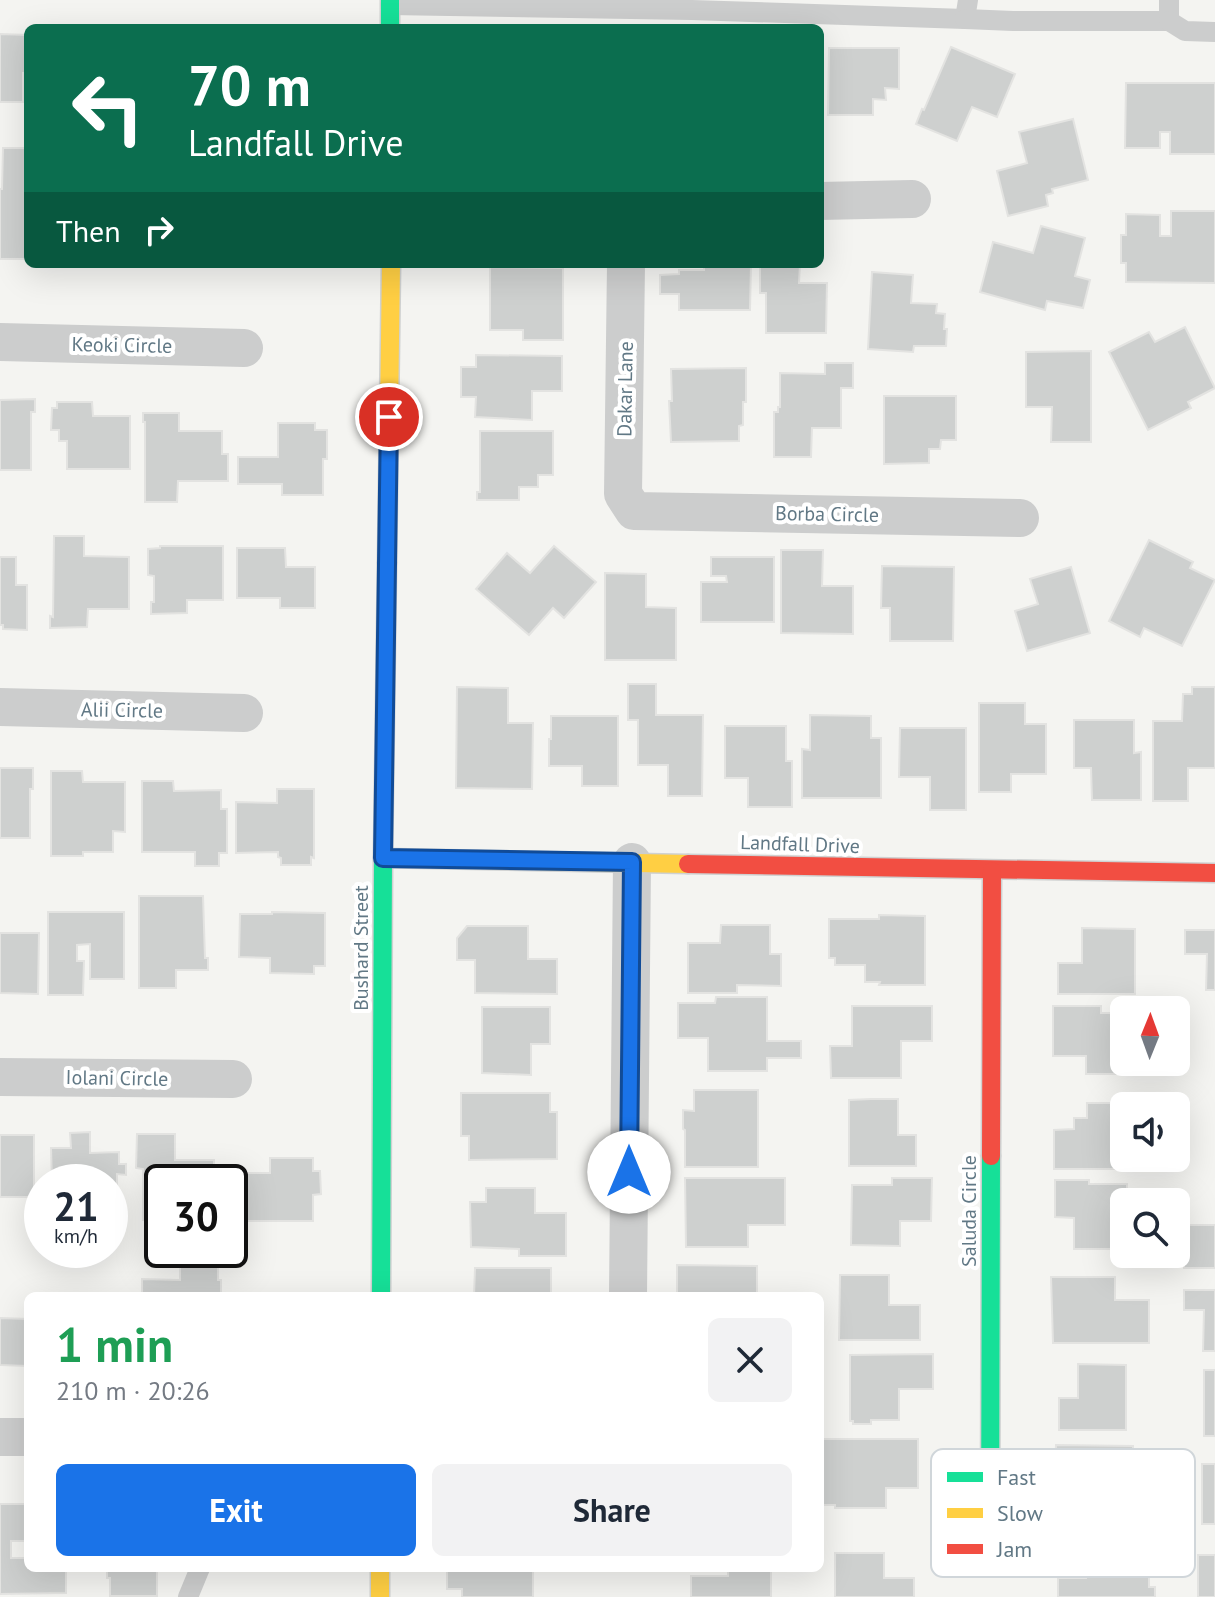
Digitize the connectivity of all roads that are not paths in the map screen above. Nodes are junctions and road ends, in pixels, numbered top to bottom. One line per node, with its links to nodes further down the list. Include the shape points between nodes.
1 (1169, 0): 4 (lane)
2 (390, 2): 3 (lane, via 692,10); 5 (street)
3 (966, 9): 4 (lane, via 1013,21)
4 (1169, 21): 6 (lane, via 1185,31)
5 (390, 24)
6 (1215, 32)
7 (912, 199): 8 (street)
8 (824, 201)
9 (391, 268): 17 (street, Bushard Street)
10 (626, 268): 13 (street, Dakar Lane, via 623,494)
11 (0, 342): 12 (street, Keoki Circle)
12 (244, 348)
13 (634, 511): 14 (street, Borba Circle)
14 (1020, 518)
15 (0, 707): 16 (street, Alii Circle)
16 (244, 713)
17 (383, 858): 18 (street, Landfall Drive); 23 (street, Bushard Street)
18 (632, 862): 19 (street, Landfall Drive); 24 (street)
19 (992, 871): 20 (street, Landfall Drive); 27 (street, Saluda Circle)
20 (1215, 873)
21 (0, 1077): 22 (street, Iolani Circle)
22 (233, 1079)
23 (381, 1292)
24 (628, 1292)
25 (0, 1437): 26 (street)
26 (24, 1437)
27 (990, 1449)
28 (198, 1572): 30 (lane)
29 (380, 1572): 31 (street)
30 (188, 1597)
31 (380, 1597)

